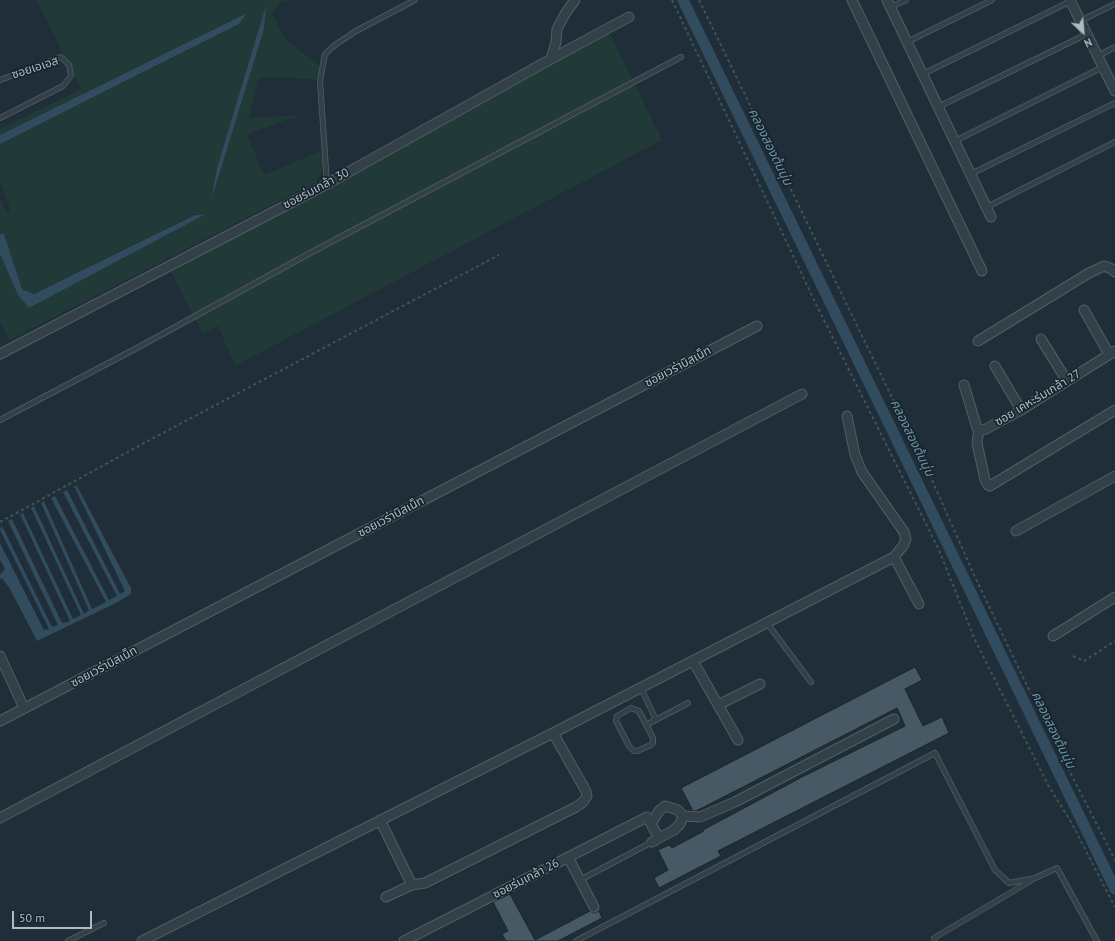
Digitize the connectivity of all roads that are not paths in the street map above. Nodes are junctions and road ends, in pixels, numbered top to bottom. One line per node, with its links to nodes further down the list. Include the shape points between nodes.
1 (415, 0): 27 (lane, via 356,31 326,54 320,81)
2 (575, 0): 16 (street, via 557,29)
3 (852, 0): 30 (street)
4 (906, 0): 7 (lane)
5 (992, 0): 12 (lane)
6 (1071, 0): 10 (street); 18 (lane)
7 (889, 4): 12 (street)
8 (1115, 4): 10 (lane)
9 (629, 18): 16 (street, ซอยร่มเกล้า 30)
10 (1080, 21): 11 (street)
11 (1087, 34): 14 (street); 22 (lane)
12 (907, 42): 18 (street)
13 (1115, 47): 14 (lane)
14 (1098, 56): 17 (street)
15 (681, 57): 45 (lane)
16 (551, 59): 27 (street, ซอยร่มเกล้า 30)
17 (1103, 67): 20 (street); 24 (lane)
18 (923, 74): 22 (street)
19 (0, 80): 23 (lane, ซอยเอเอส, via 60,58 69,65 71,76 62,86)
20 (1115, 89)
21 (1115, 103): 26 (lane)
22 (938, 107): 24 (street)
23 (0, 118)
24 (955, 141): 26 (street)
25 (1115, 142): 28 (lane)
26 (970, 174): 28 (street)
27 (327, 184): 37 (street, ซอยร่มเกล้า 30)
28 (987, 207): 29 (street)
29 (991, 217)
30 (982, 271)
31 (1115, 272): 35 (street, via 1104,266 1089,273)
32 (1084, 310): 36 (street)
33 (757, 326): 61 (street, ซอยเวร่าบิสเน็ท)
34 (1041, 339): 39 (street)
35 (978, 341)
36 (1112, 352): 39 (street, ซอย เคหะร่มเกล้า 27)
37 (0, 354)
38 (995, 366): 42 (street)
39 (1067, 381): 42 (street, ซอย เคหะร่มเกล้า 27)
40 (964, 385): 46 (street, ซอย เคหะร่มเกล้า 27)
41 (802, 394): 69 (street)
42 (1021, 410): 46 (street, ซอย เคหะร่มเกล้า 27, via 990,428)
43 (1115, 410): 46 (street, via 993,485 988,485 984,480 977,442)
44 (847, 416): 49 (street, via 855,455 862,472 904,532 906,538 903,546)
45 (0, 420)
46 (979, 429)
47 (1115, 476): 48 (street)
48 (1016, 531)
49 (894, 557): 51 (street); 52 (street)
50 (1115, 597): 53 (street)
51 (918, 604)
52 (767, 623): 55 (street); 56 (lane)
53 (1053, 636)
54 (0, 656): 61 (street)
55 (693, 661): 58 (street); 60 (street)
56 (811, 682)
57 (760, 684): 60 (street)
58 (641, 688): 63 (lane); 66 (street)
59 (688, 703): 63 (lane)
60 (718, 705): 67 (street)
61 (24, 708): 64 (street, ซอยเวร่าบิสเน็ท)
62 (894, 719): 68 (street, via 735,802 700,817)
63 (656, 720): 65 (lane)
64 (0, 721)
65 (646, 725): 65 (lane, via 653,743 634,751 628,746 616,718 621,712 634,708)
66 (553, 733): 70 (street); 76 (street, via 586,791 584,802 425,883)
67 (738, 740)
68 (683, 816): 71 (street, via 678,810 665,806); 72 (street, via 674,830)
69 (0, 818)
70 (380, 820): 76 (street); 81 (street)
71 (649, 820): 72 (street); 73 (street, ซอยร่มเกล้า 26)
72 (656, 840): 75 (lane)
73 (568, 857): 75 (street); 82 (street, ซอยร่มเกล้า 26)
74 (1035, 878): 83 (lane, via 1009,883 995,870 935,753); 84 (lane, via 934,938); 85 (lane, via 1057,868)
75 (580, 880): 78 (street)
76 (412, 885): 77 (street)
77 (386, 898)
78 (594, 907)
79 (104, 923): 80 (lane)
80 (68, 941)
81 (142, 941)
82 (404, 941)
83 (576, 941)
84 (935, 941)
85 (1097, 941)

